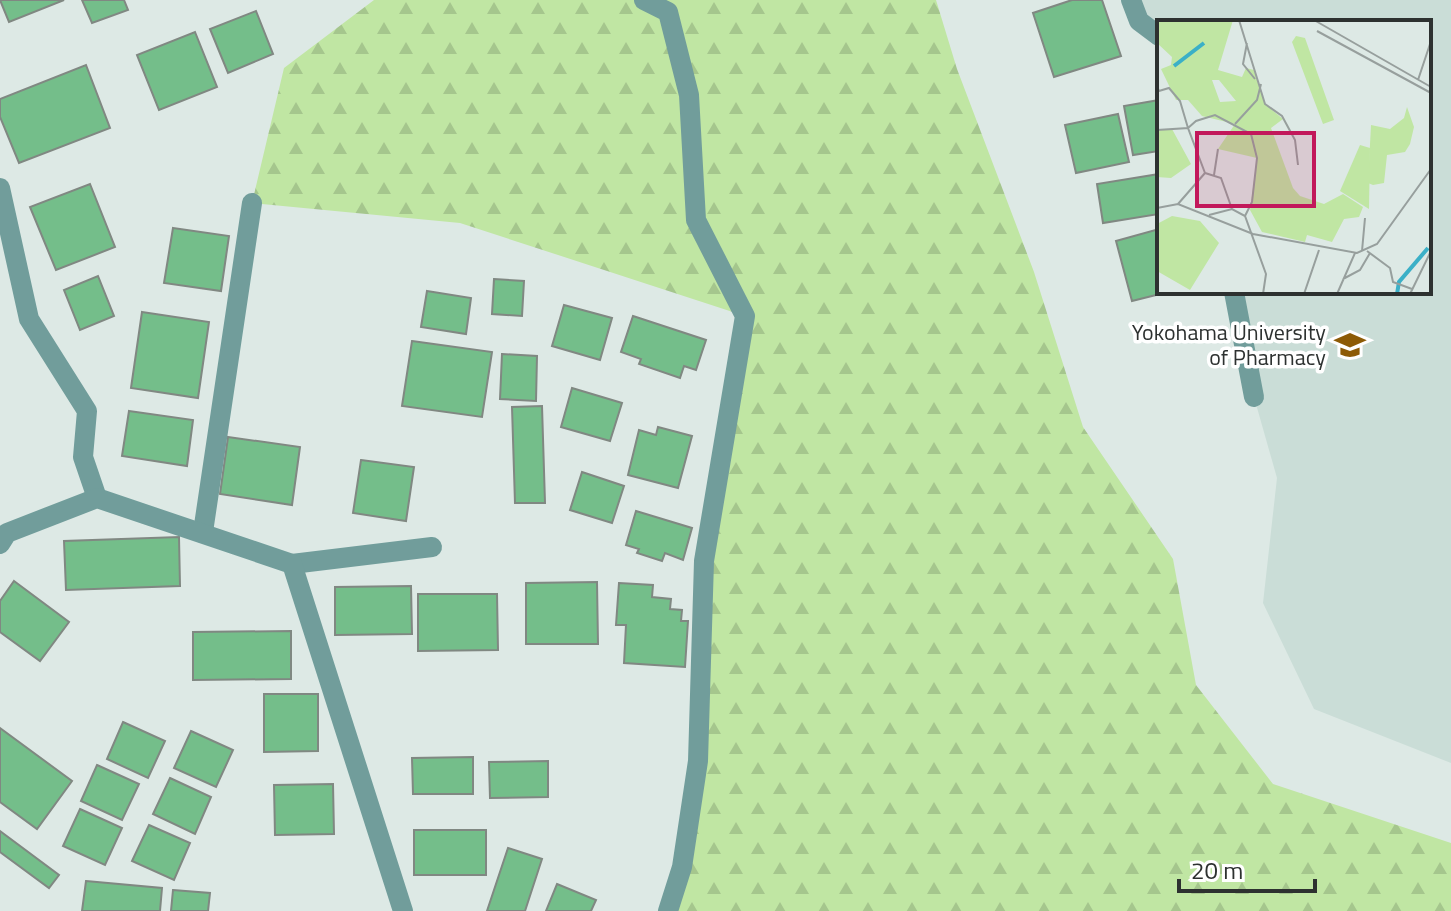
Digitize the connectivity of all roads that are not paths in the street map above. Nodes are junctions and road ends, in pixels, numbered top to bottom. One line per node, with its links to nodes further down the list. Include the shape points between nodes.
1 (644, 0): 14 (street, via 668,12 689,95 696,220 745,316 704,561 698,761 682,867)
2 (1131, 0): 3 (street, via 1139,21)
3 (1157, 34)
4 (0, 188): 8 (street, via 29,319 87,411 83,457)
5 (252, 203): 9 (street)
6 (1234, 294): 7 (street)
7 (1254, 397)
8 (97, 498): 9 (street); 10 (street, via 7,533)
9 (203, 532): 12 (street)
10 (0, 544)
11 (432, 547): 12 (street)
12 (292, 564): 13 (street)
13 (403, 911)
14 (668, 911)

